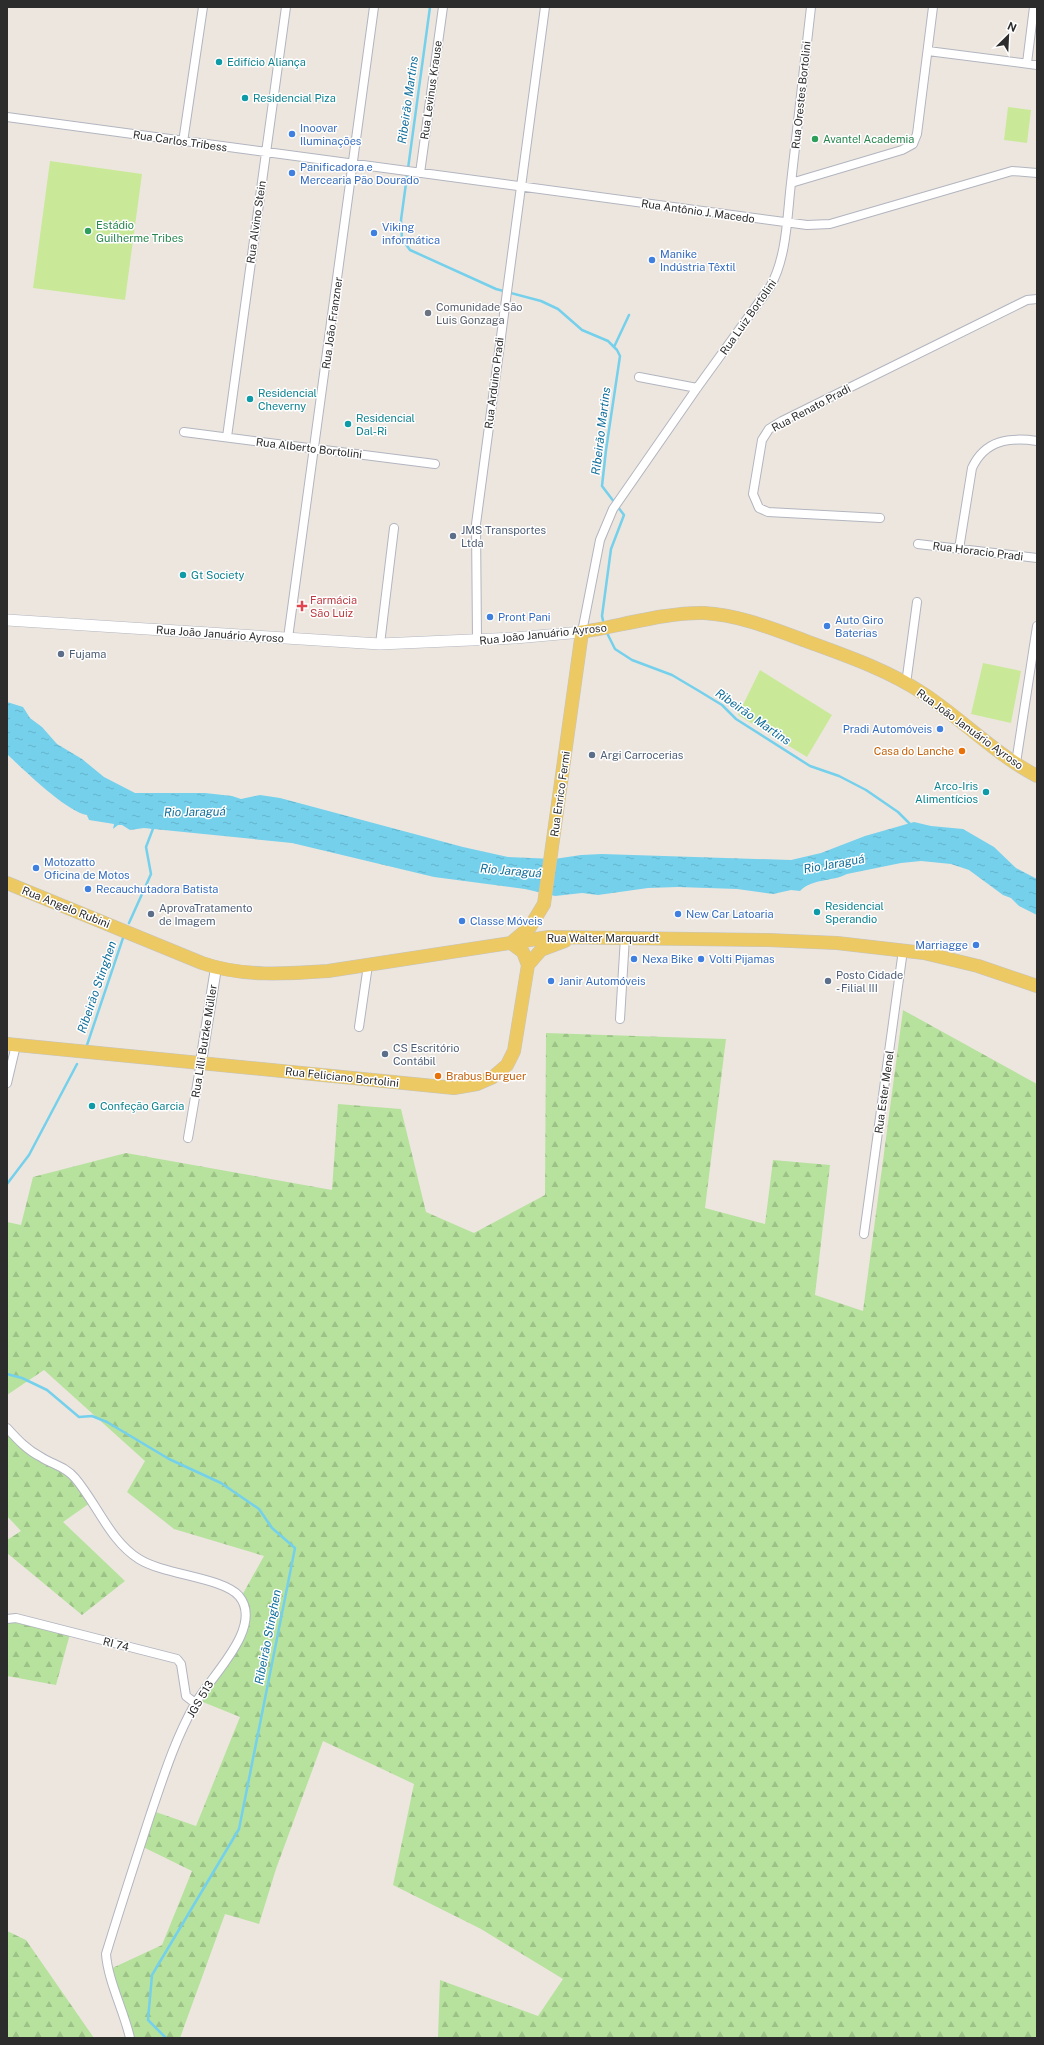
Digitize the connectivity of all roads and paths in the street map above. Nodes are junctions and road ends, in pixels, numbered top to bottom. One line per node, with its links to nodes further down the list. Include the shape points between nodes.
1 (203, 7): 13 (street)
2 (286, 7): 14 (street, Rua Alvino Stein)
3 (374, 7): 15 (street, Rua João Franzner)
4 (443, 7): 16 (street, Rua Levinus Krause)
5 (545, 7): 19 (street, Rua Arduino Pradi)
6 (811, 7): 18 (street, Rua Orestes Bortolini)
7 (933, 7): 9 (street)
8 (1034, 7): 10 (street)
9 (928, 51): 10 (street); 18 (street, via 913,144 902,150)
10 (1026, 63): 11 (street)
11 (1037, 65)
12 (7, 117): 13 (street, Rua Carlos Tribess)
13 (183, 142): 14 (street, Rua Carlos Tribess)
14 (265, 152): 15 (street, Rua Carlos Tribess); 25 (street, Rua Alvino Stein)
15 (353, 164): 16 (street, Rua Antônio J. Macedo); 27 (street, Rua João Franzner)
16 (417, 172): 19 (street, Rua Antônio J. Macedo)
17 (1037, 173): 20 (street, Rua Antônio J. Macedo, via 1012,171 830,224)
18 (791, 183): 20 (street, Rua Luiz Bortolini)
19 (521, 186): 20 (street, Rua Antônio J. Macedo); 39 (street, Rua Arduino Pradi, via 476,524)
20 (786, 223): 23 (street, Rua Luiz Bortolini, via 777,275)
21 (1037, 299): 29 (street, Rua Renato Pradi, via 1027,300 782,421 764,434 753,494 759,508 768,512)
22 (639, 377): 23 (street)
23 (697, 388): 37 (street, Rua Luiz Bortolini, via 613,509 600,540)
24 (184, 432): 25 (street, Rua Alberto Bortolini)
25 (227, 437): 27 (street, Rua Alberto Bortolini)
26 (1037, 441): 32 (street, via 1009,440 994,444 976,459 972,468)
27 (314, 448): 28 (street, Rua Alberto Bortolini); 38 (street, Rua João Franzner)
28 (435, 464)
29 (880, 518)
30 (394, 528): 40 (street)
31 (918, 544): 32 (street, Rua Horacio Pradi)
32 (959, 549): 33 (street, Rua Horacio Pradi)
33 (1037, 558)
34 (917, 602): 41 (street)
35 (7, 620): 38 (main road, Rua João Januário Ayroso)
36 (1037, 626): 42 (street)
37 (582, 632): 39 (main road, Rua João Januário Ayroso); 41 (main road, Rua João Januário Ayroso, via 675,616 703,613 724,615 751,622 863,662); 48 (main road, Rua Enrico Fermi, via 545,902 536,921)
38 (288, 638): 40 (main road, Rua João Januário Ayroso)
39 (477, 640): 40 (main road, Rua João Januário Ayroso)
40 (380, 644)
41 (906, 684): 42 (main road, Rua João Januário Ayroso, via 940,705)
42 (1016, 763): 43 (main road, Rua João Januário Ayroso)
43 (1037, 776)
44 (7, 883): 45 (main road, Rua Angelo Rubini)
45 (126, 931): 52 (main road, Rua Walter Marquardt)
46 (580, 937): 47 (main road, Rua Walter Marquardt); 48 (main road, Rua Walter Marquardt, via 549,937); 50 (main road, via 546,947)
47 (625, 937): 49 (main road, Rua Walter Marquardt, via 810,941); 54 (street)
48 (511, 943): 50 (main road, via 523,952); 51 (main road, Rua Walter Marquardt)
49 (903, 950): 53 (main road, Rua Walter Marquardt, via 946,957); 60 (street, Rua Ester Menel)
50 (528, 965): 57 (main road, Rua Feliciano Bortolini, via 514,1051 507,1065 493,1077 477,1084 454,1088)
51 (368, 966): 52 (main road, Rua Walter Marquardt, via 293,974 240,972); 55 (street)
52 (216, 968): 57 (street, Rua Lilli Butzke Müller)
53 (1037, 986)
54 (620, 1019)
55 (359, 1027)
56 (11, 1045): 57 (main road, Rua Feliciano Bortolini); 58 (street)
57 (201, 1062): 59 (street, Rua Lilli Butzke Müller)
58 (7, 1083)
59 (188, 1138)
60 (864, 1234)
61 (7, 1428): 63 (street, JGS 513, via 32,1452 67,1470 93,1502 118,1540 140,1560 221,1584 239,1596 245,1614 240,1639)
62 (7, 1619): 63 (street, RI 74, via 16,1618 177,1659 181,1664 186,1696)
63 (195, 1703): 64 (street, JGS 513, via 171,1756 106,1954 107,1968)
64 (130, 2038)

